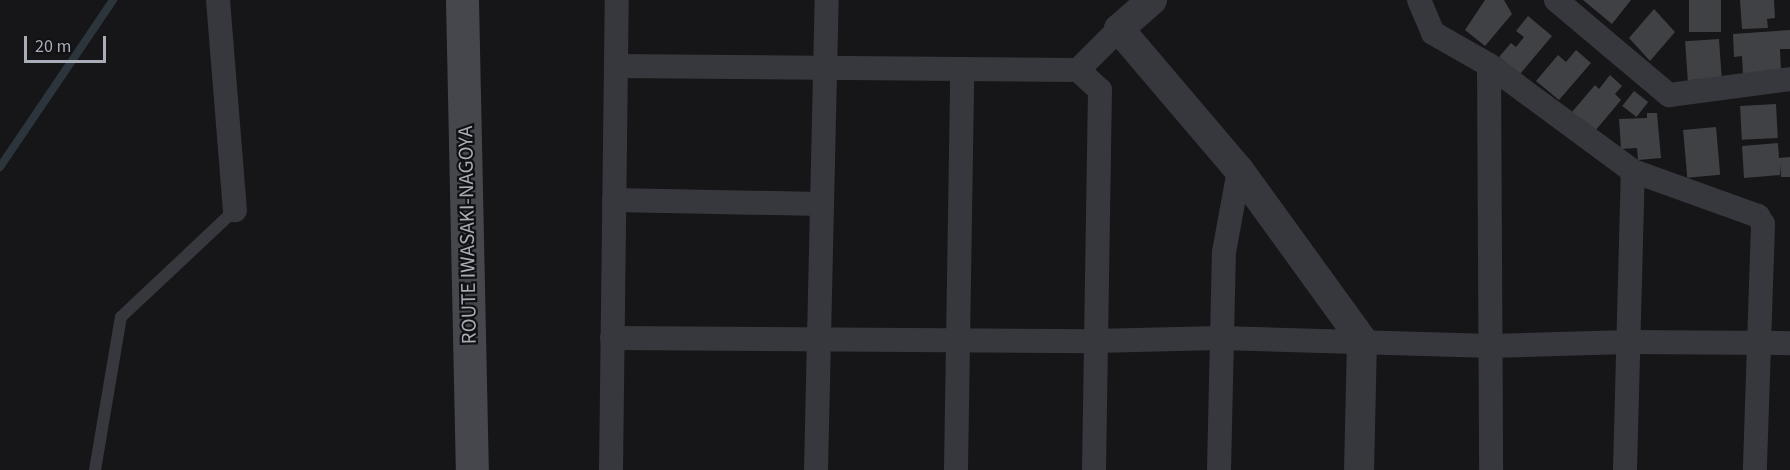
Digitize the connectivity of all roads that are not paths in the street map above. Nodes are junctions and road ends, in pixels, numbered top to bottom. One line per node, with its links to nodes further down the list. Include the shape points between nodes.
1 (218, 0): 19 (street)
2 (462, 0): 31 (main road, ROUTE IWASAKI-NAGOYA)
3 (617, 0): 10 (street)
4 (827, 0): 11 (street)
5 (1152, 0): 8 (street)
6 (1419, 0): 9 (street, via 1433,33)
7 (1556, 0): 14 (street, via 1669,95)
8 (1119, 29): 13 (street); 15 (street)
9 (1489, 65): 16 (street); 29 (street)
10 (616, 66): 11 (street); 17 (street)
11 (825, 67): 12 (street); 18 (street)
12 (962, 69): 13 (street); 23 (street)
13 (1078, 70): 25 (street, via 1100,90)
14 (1790, 79)
15 (1239, 170): 22 (street, via 1224,252); 24 (street)
16 (1633, 171): 26 (street); 27 (street, via 1758,216 1763,224)
17 (614, 200): 18 (street); 20 (street)
18 (822, 204): 21 (street)
19 (235, 210): 30 (lane, via 121,317)
20 (612, 338): 21 (street); 32 (street)
21 (819, 338): 23 (street); 33 (street)
22 (1220, 338): 24 (street); 25 (street); 36 (street)
23 (959, 339): 25 (street); 34 (street)
24 (1362, 340): 29 (street); 37 (street)
25 (1094, 342): 35 (street)
26 (1627, 342): 27 (street); 29 (street); 39 (street)
27 (1757, 342): 28 (street); 40 (street)
28 (1790, 344)
29 (1492, 346): 38 (street)
30 (95, 470)
31 (472, 470)
32 (611, 470)
33 (816, 470)
34 (956, 470)
35 (1094, 470)
36 (1219, 470)
37 (1359, 470)
38 (1491, 470)
39 (1625, 470)
40 (1755, 470)

